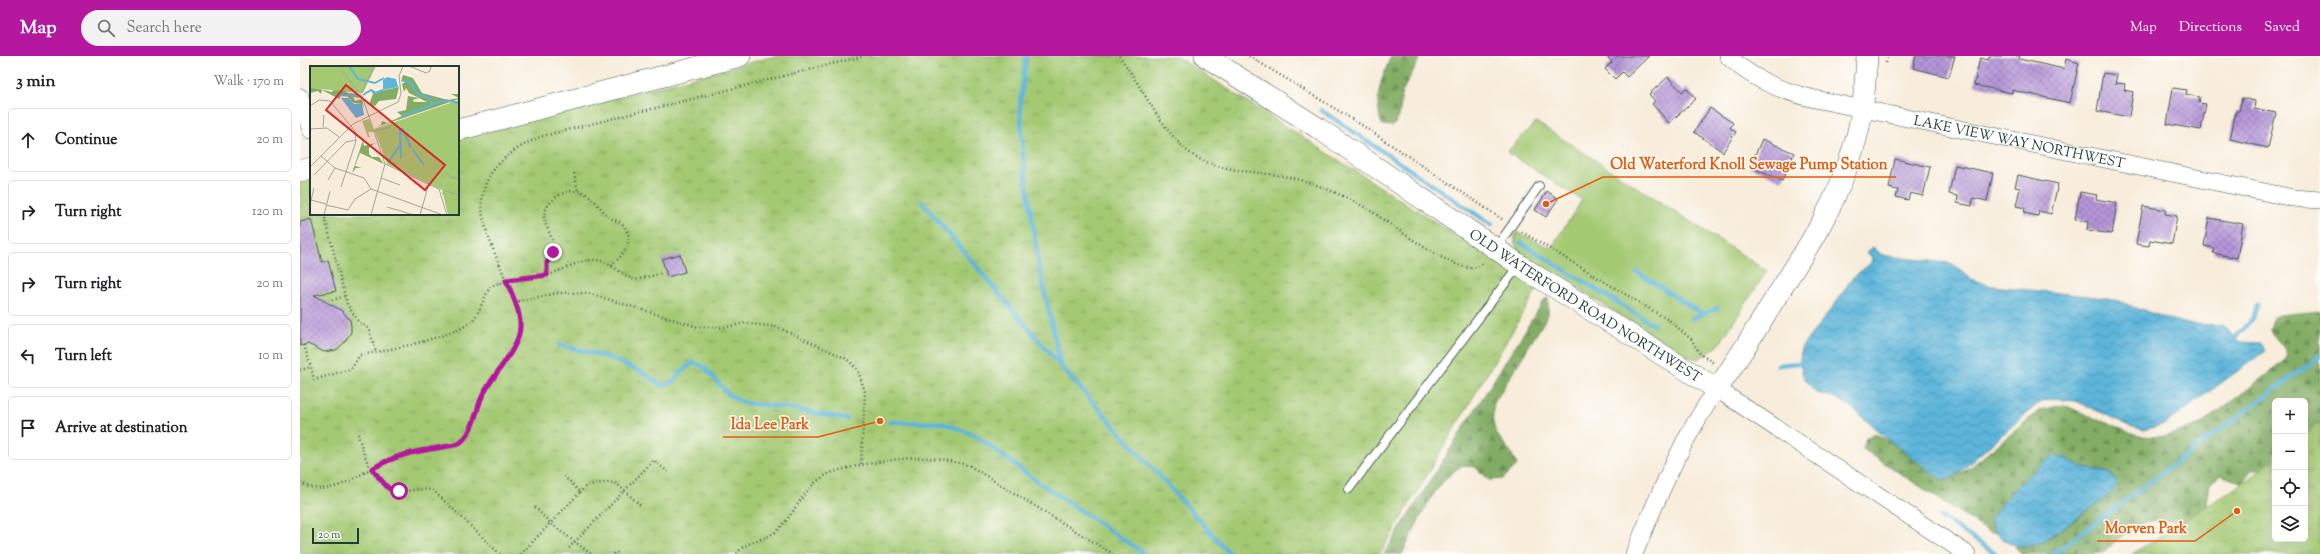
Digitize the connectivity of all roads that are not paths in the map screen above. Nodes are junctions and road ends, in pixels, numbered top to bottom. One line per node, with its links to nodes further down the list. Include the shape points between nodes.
1 (740, 56): 8 (street)
2 (1205, 56): 13 (street, OLD WATERFORD ROAD NORTHWEST, via 1318,128)
3 (1728, 56): 6 (street, LAKE VIEW WAY NORTHWEST, via 1752,75 1777,88 1800,96)
4 (1868, 56): 6 (street)
5 (300, 97): 7 (street)
6 (1862, 109): 12 (street, LAKE VIEW WAY NORTHWEST, via 2293,198); 15 (street, via 1855,146 1825,219)
7 (310, 127)
8 (459, 130)
9 (310, 168): 10 (street)
10 (300, 171)
11 (1539, 186): 13 (lane)
12 (2320, 200)
13 (1495, 248): 14 (street, OLD WATERFORD ROAD NORTHWEST)
14 (1520, 265): 15 (street, OLD WATERFORD ROAD NORTHWEST); 16 (lane)
15 (1722, 381): 17 (street, via 1699,415 1666,478); 18 (street, OLD WATERFORD ROAD NORTHWEST)
16 (1349, 489)
17 (1634, 554)
18 (1967, 554)

